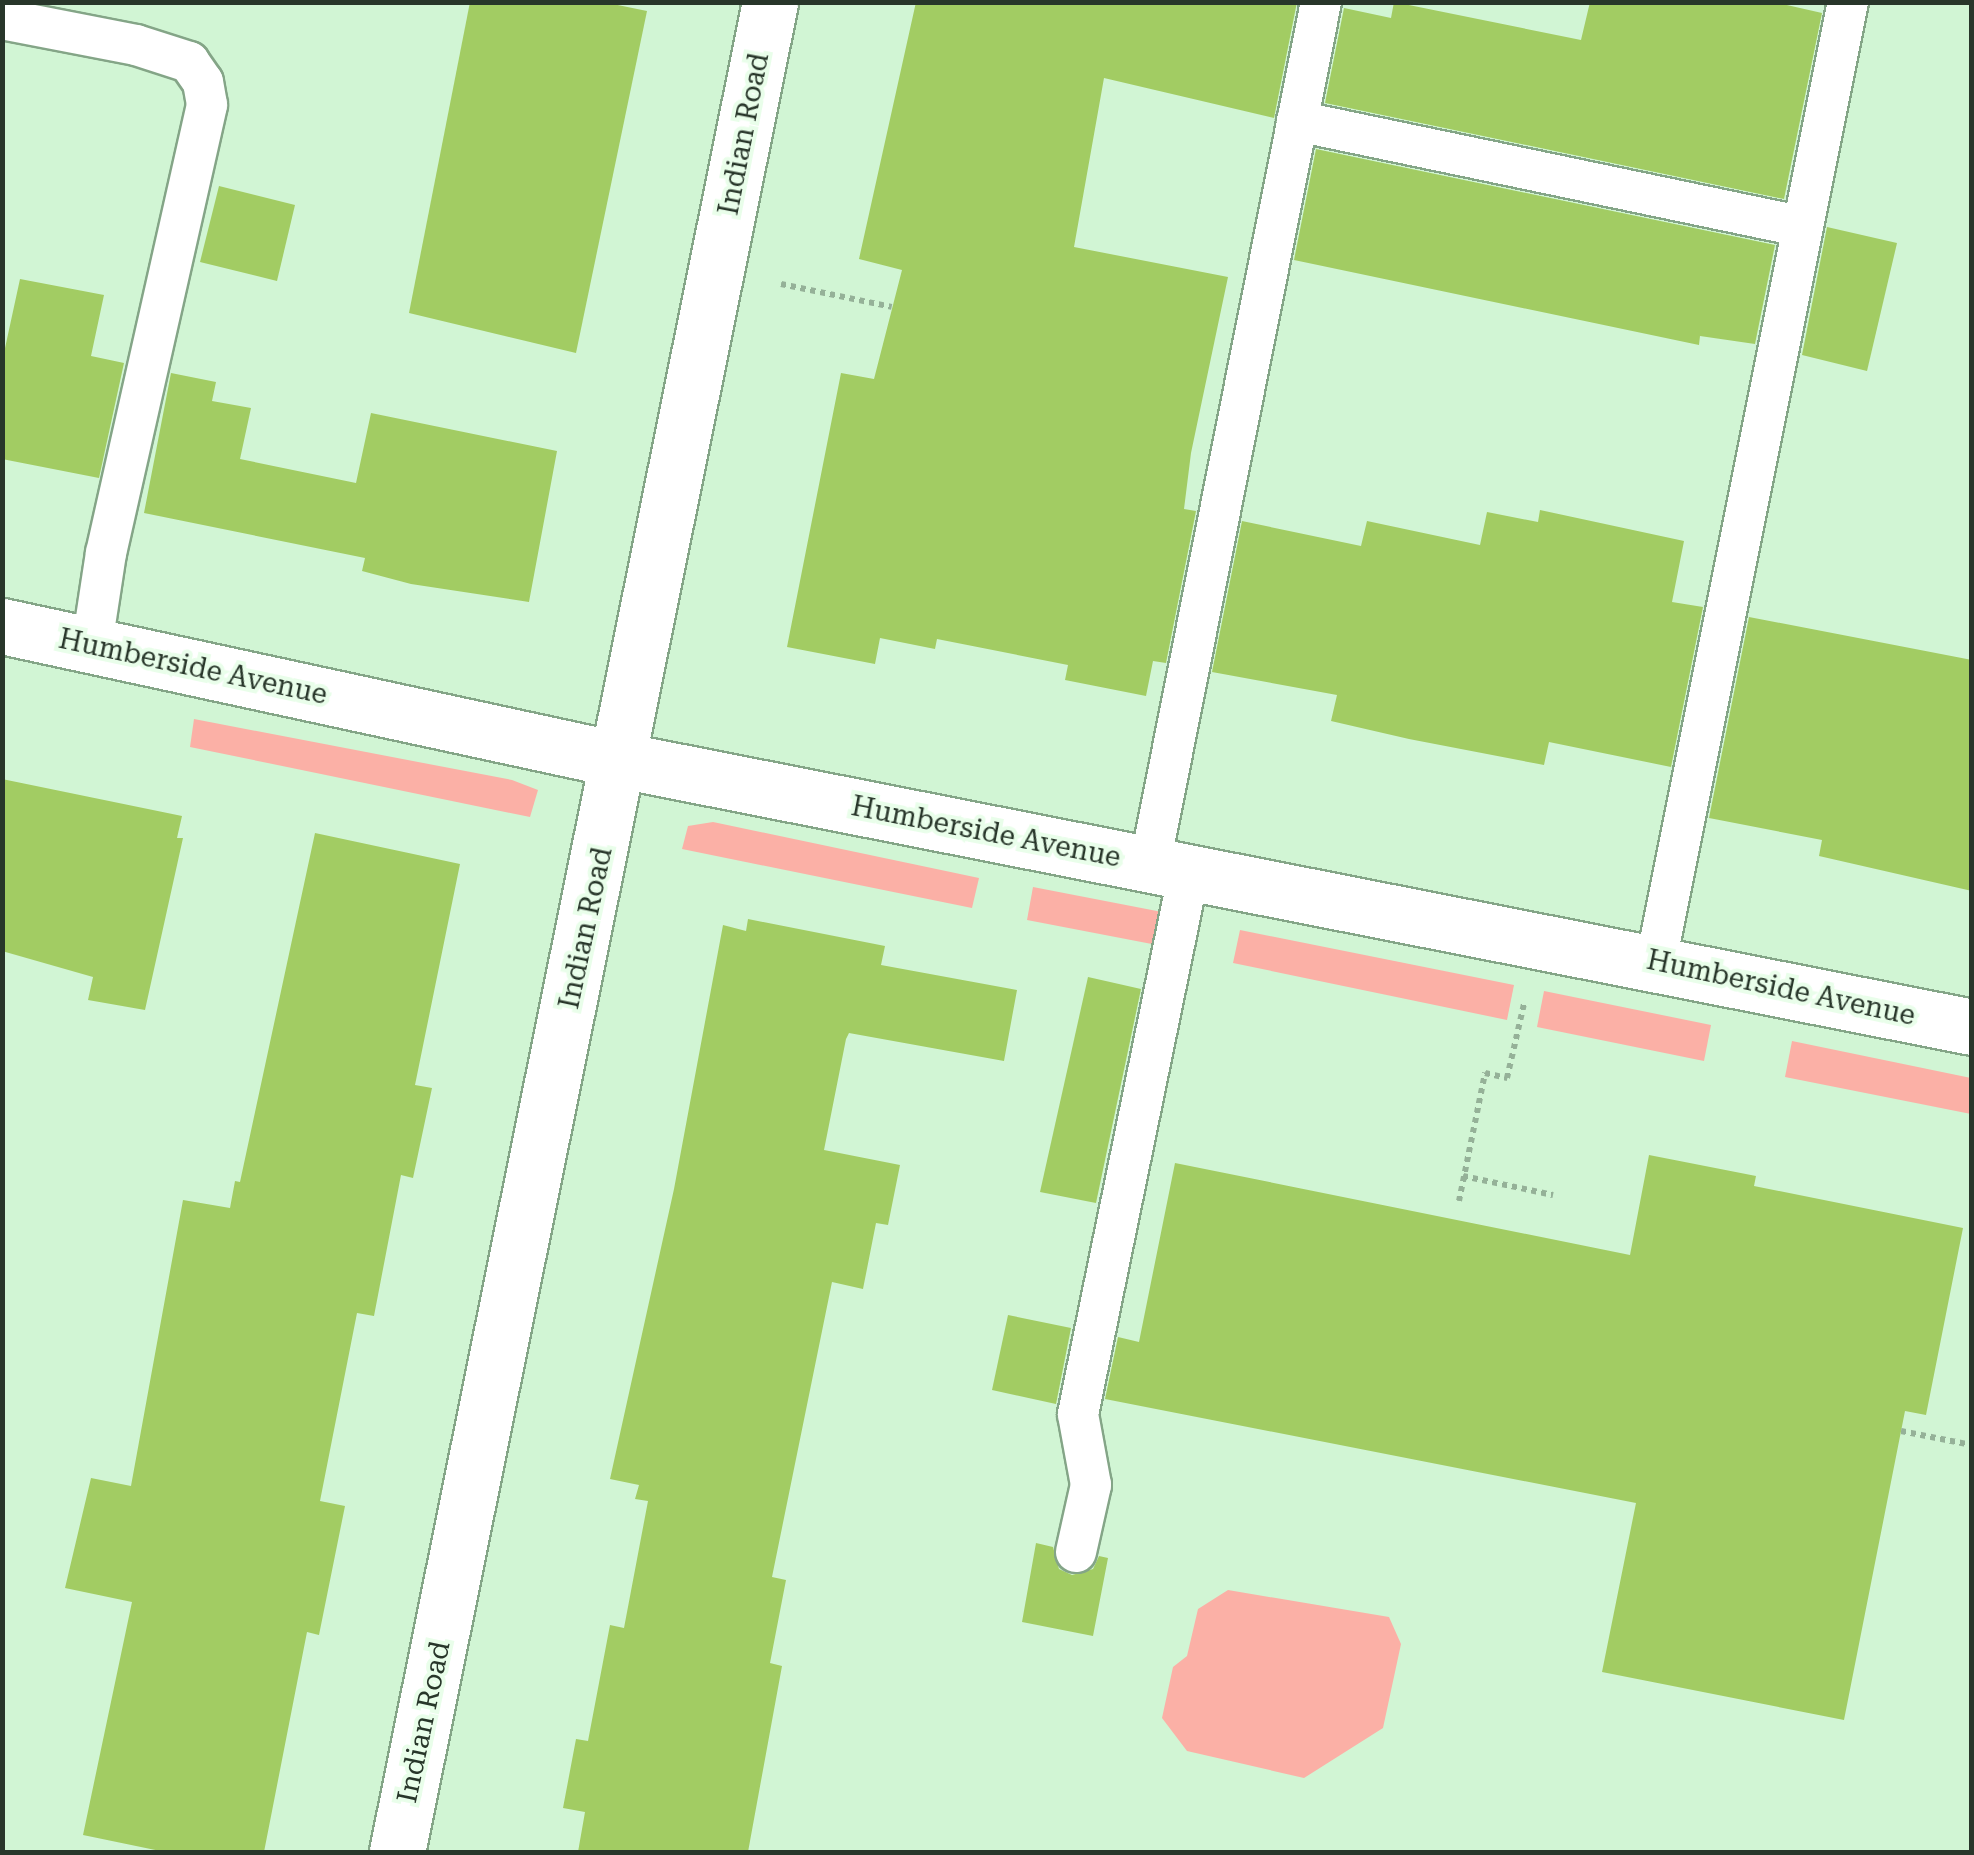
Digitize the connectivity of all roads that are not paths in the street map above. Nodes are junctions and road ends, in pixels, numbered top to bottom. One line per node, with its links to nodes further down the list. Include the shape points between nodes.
1 (770, 2): 9 (street, Indian Road)
2 (1321, 2): 5 (lane)
3 (1848, 2): 6 (lane)
4 (2, 19): 8 (lane, via 190,62 205,93)
5 (1297, 121): 6 (lane); 10 (lane)
6 (1799, 226): 11 (lane)
7 (2, 626): 8 (street, Humberside Avenue)
8 (92, 644): 9 (street, Humberside Avenue)
9 (620, 760): 10 (street, Humberside Avenue); 14 (street, Indian Road)
10 (1170, 868): 11 (street, Humberside Avenue); 13 (lane, via 1078,1414 1091,1485)
11 (1656, 962): 12 (street, Humberside Avenue)
12 (1972, 1027)
13 (1076, 1552)
14 (397, 1852)

